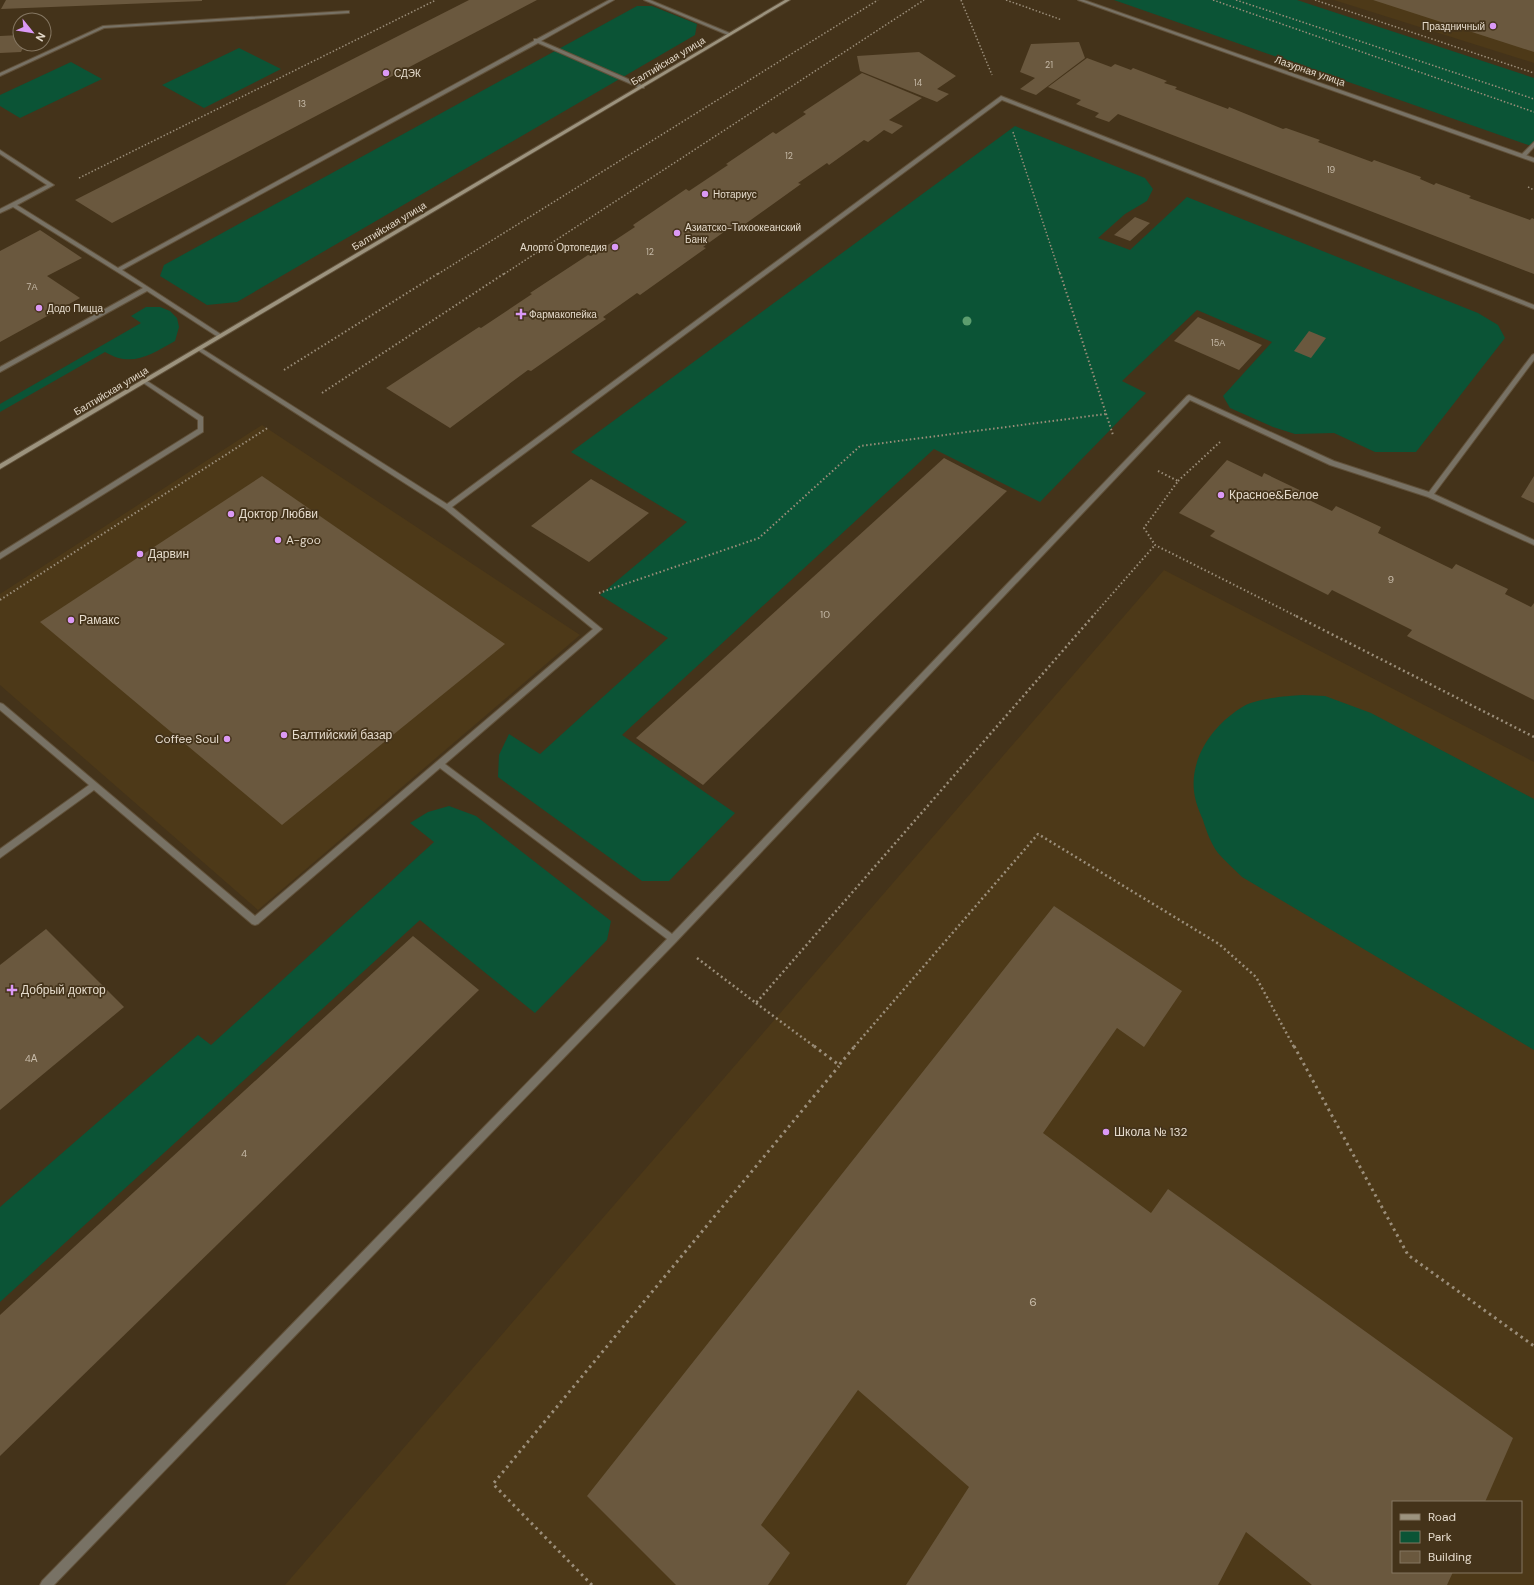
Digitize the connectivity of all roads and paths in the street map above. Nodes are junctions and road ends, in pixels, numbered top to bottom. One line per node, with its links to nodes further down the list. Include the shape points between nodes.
1 (436, 0): 25 (path, via 79,178)
2 (612, 0): 14 (street)
3 (646, 0): 13 (street)
4 (788, 0): 13 (main road, Балтийская улица)
5 (878, 0): 36 (path)
6 (924, 0): 37 (path)
7 (961, 0): 18 (path)
8 (1081, 0): 23 (street, Лазурная улица)
9 (1213, 0): 20 (path)
10 (1236, 0): 19 (path)
11 (1315, 0): 15 (path)
12 (347, 12): 16 (street, via 102,27)
13 (730, 34): 17 (main road, Балтийская улица)
14 (536, 40): 17 (street); 28 (street)
15 (1534, 73)
16 (0, 75)
17 (642, 87): 31 (main road, Балтийская улица)
18 (1001, 98): 30 (street); 38 (path); 45 (street)
19 (1534, 99)
20 (1534, 112)
21 (1534, 144): 23 (street)
22 (0, 152): 25 (street)
23 (1523, 156): 24 (street, Лазурная улица)
24 (1534, 160)
25 (52, 185): 26 (street)
26 (13, 205): 27 (street); 28 (street)
27 (0, 211)
28 (118, 270): 29 (street)
29 (146, 289): 31 (street); 34 (street)
30 (1534, 307)
31 (220, 336): 32 (main road, Балтийская улица)
32 (199, 349): 35 (main road, Балтийская улица); 36 (street)
33 (1534, 356): 44 (street)
34 (0, 370)
35 (144, 381): 42 (main road, Балтийская улица); 48 (street, via 201,419 201,430)
36 (258, 386): 37 (street)
37 (295, 410): 45 (street); 49 (path)
38 (1106, 414): 41 (path); 50 (path, via 860,446 759,538)
39 (1242, 422): 40 (street, via 1189,397); 43 (path); 44 (street, via 1332,463)
40 (1131, 458): 41 (street); 43 (path)
41 (1123, 466): 56 (street)
42 (0, 467)
43 (1178, 481): 47 (path, via 1144,528)
44 (1430, 495): 46 (street)
45 (447, 507): 50 (street)
46 (1534, 543)
47 (1155, 545): 52 (path); 57 (path)
48 (0, 556)
49 (0, 600)
50 (567, 604): 53 (street, via 598,630)
51 (0, 706): 54 (street)
52 (1534, 737)
53 (440, 764): 54 (street, via 255,921); 56 (street)
54 (95, 785): 55 (street)
55 (0, 854)
56 (673, 939): 57 (path); 60 (street)
57 (756, 1003): 58 (path)
58 (839, 1066): 59 (path, via 1038,834 1219,944 1256,977 1408,1255); 61 (path, via 493,1484)
59 (1534, 1346)
60 (46, 1585)
61 (592, 1585)

